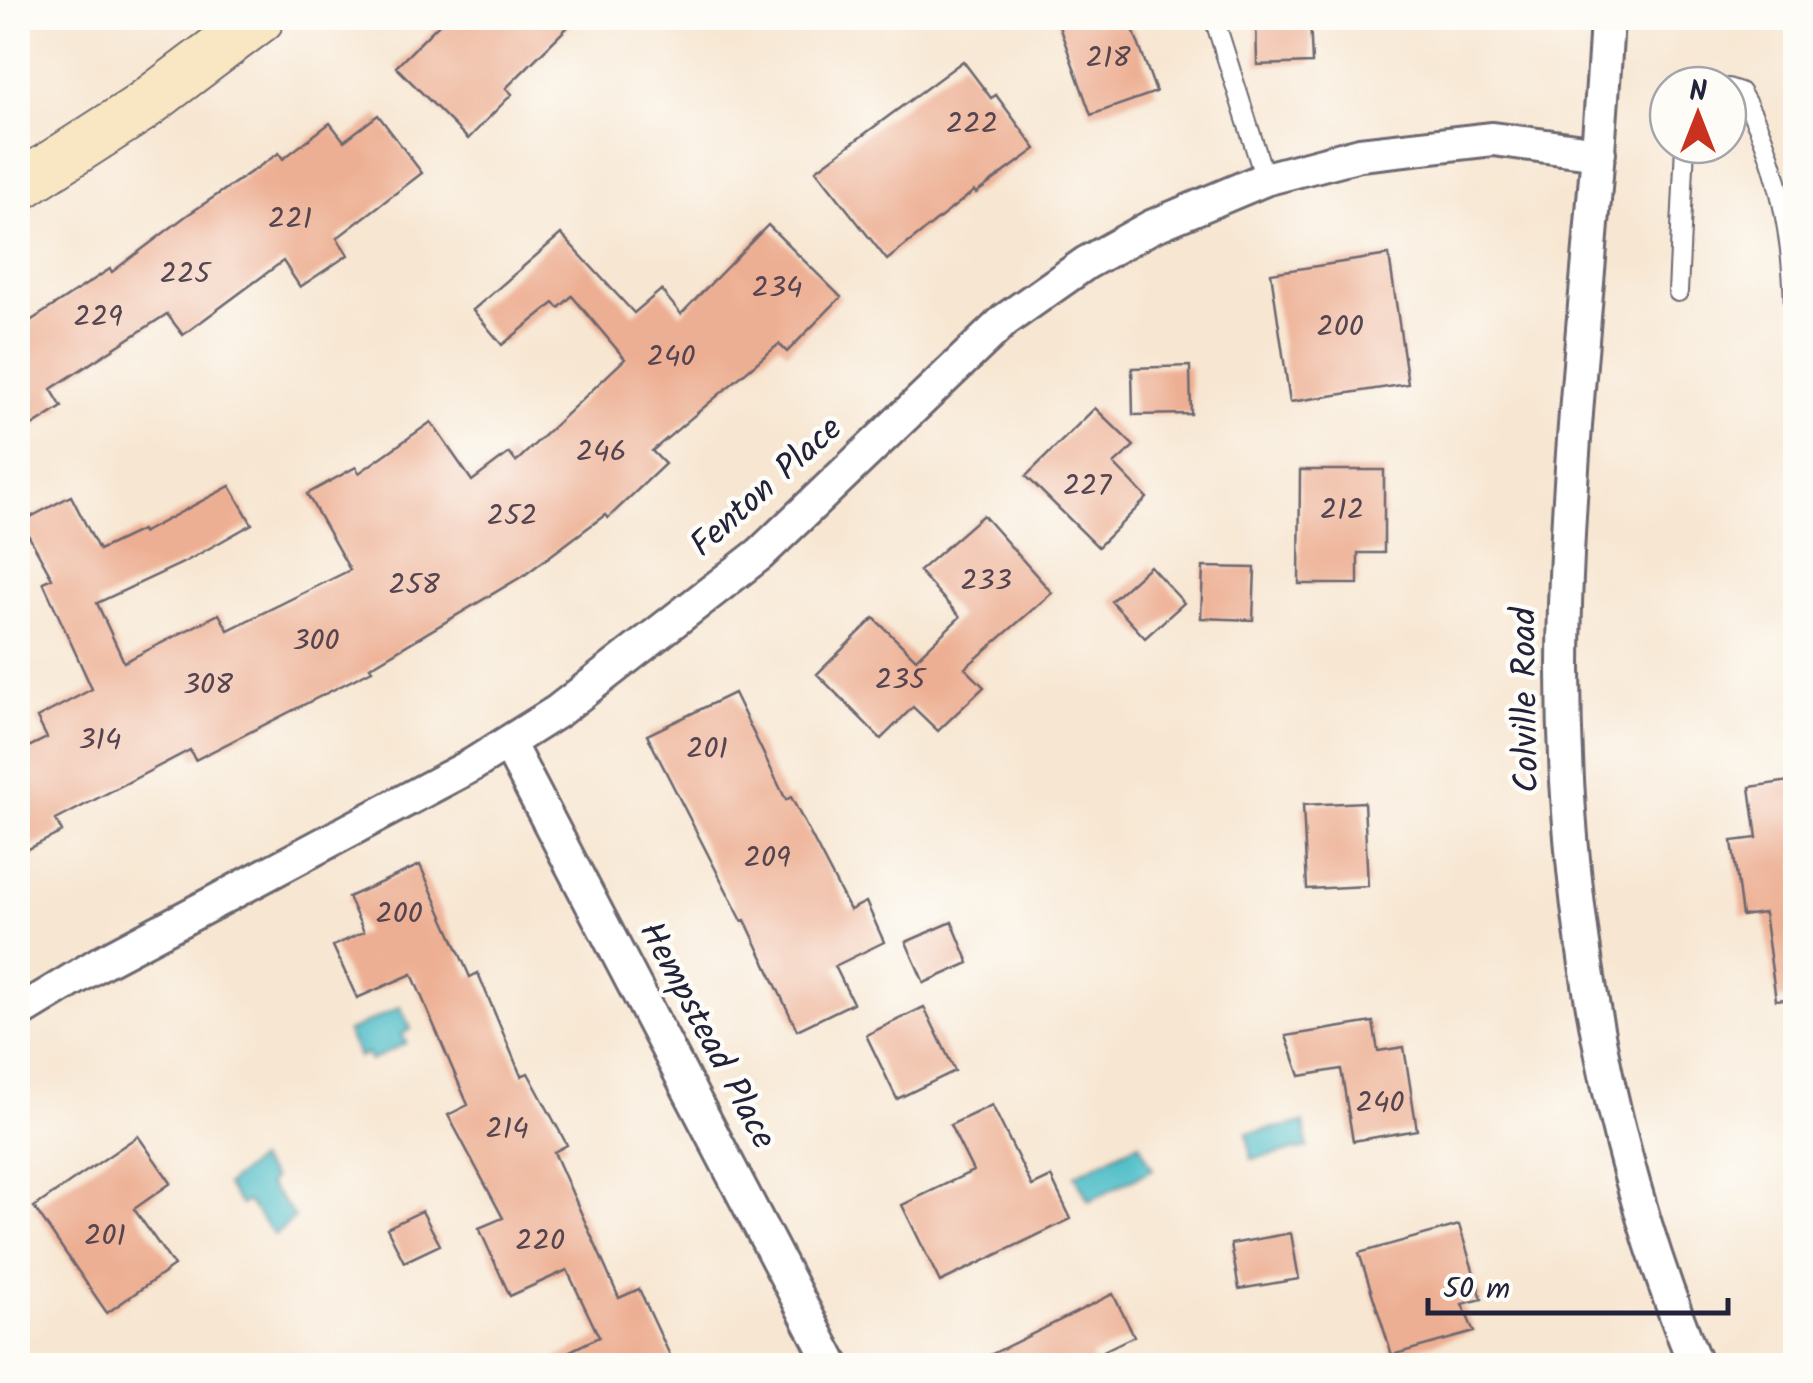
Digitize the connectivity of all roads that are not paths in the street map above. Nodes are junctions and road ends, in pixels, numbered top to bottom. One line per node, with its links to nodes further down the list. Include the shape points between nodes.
1 (260, 18): 8 (street)
2 (1214, 18): 7 (lane)
3 (1607, 18): 5 (street, Colville Road)
4 (1748, 105): 10 (lane, via 1784,208)
5 (1600, 153): 7 (street, Fenton Place, via 1492,139 1455,141 1360,154); 14 (street, Colville Road, via 1569,530 1566,780 1578,922 1602,1062 1637,1198)
6 (1683, 165): 9 (lane)
7 (1265, 179): 11 (street, Fenton Place, via 1138,234 1005,320 760,554)
8 (18, 187)
9 (1678, 292)
10 (1794, 306)
11 (508, 744): 12 (street, Fenton Place); 13 (street, Hempstead Place)
12 (18, 1013)
13 (833, 1366)
14 (1696, 1366)

